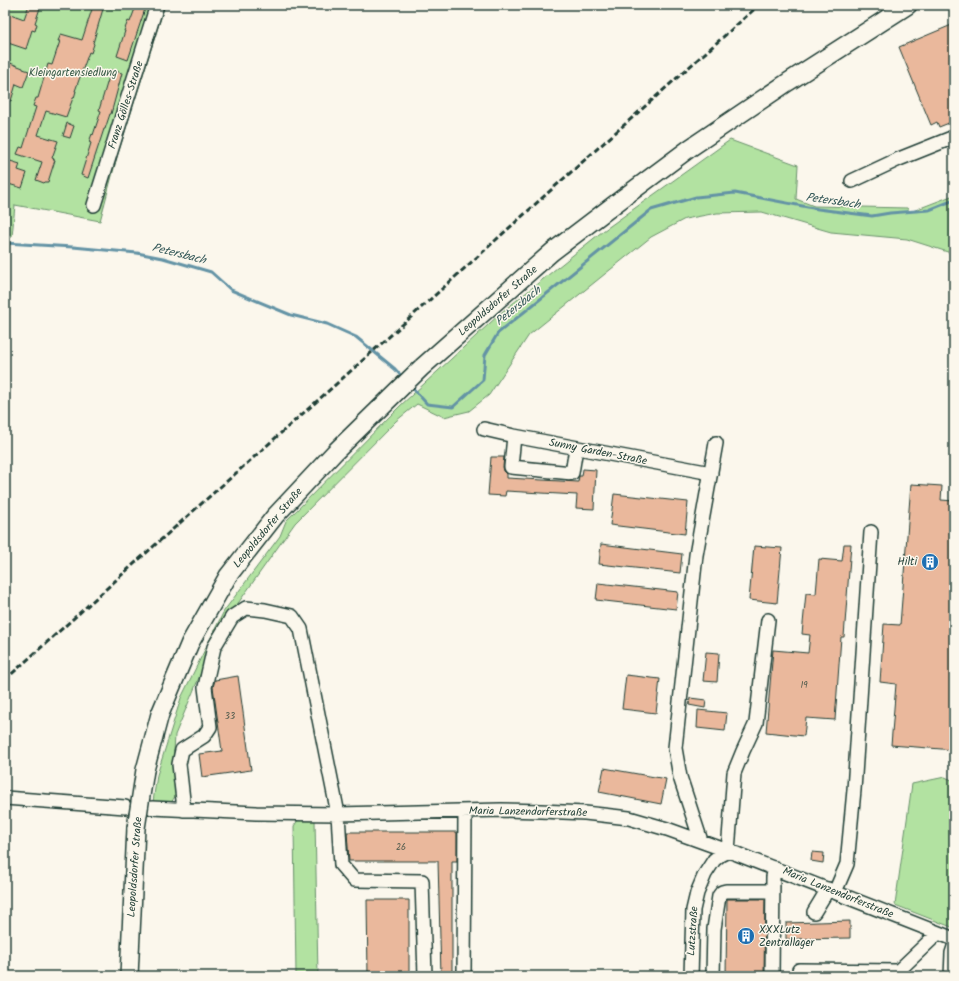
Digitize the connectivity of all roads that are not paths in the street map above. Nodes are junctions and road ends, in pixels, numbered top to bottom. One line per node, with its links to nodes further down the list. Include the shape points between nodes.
1 (157, 5): 7 (street, Franz Gölles-Straße)
2 (887, 5): 4 (main road, via 858,26)
3 (908, 5): 4 (main road, Leopoldsdorfer Straße)
4 (848, 43): 32 (main road, Leopoldsdorfer Straße, bridge, via 690,148 552,252 422,368 334,452 275,516 228,576 190,643 160,714 145,770 136,828)
5 (954, 137): 6 (street)
6 (852, 181)
7 (94, 205)
8 (484, 429): 9 (street, Sunny Garden-Straße)
9 (514, 436): 11 (street, Sunny Garden-Straße); 11 (street, via 511,466 572,473)
10 (716, 444): 12 (street)
11 (576, 448): 12 (street, Sunny Garden-Straße)
12 (711, 473): 21 (street, via 696,555 675,748 680,777)
13 (871, 532): 24 (street, via 847,864)
14 (768, 620): 22 (street, via 756,723 734,773)
15 (5, 798): 16 (street)
16 (125, 806)
17 (152, 808): 18 (street, Maria Lanzendorferstraße)
18 (183, 810): 20 (street, Maria Lanzendorferstraße); 20 (street, via 179,764 182,750 204,736 210,727 205,687 214,647 232,617 246,608 292,616 301,629)
19 (465, 811): 20 (street, Maria Lanzendorferstraße); 21 (street, Maria Lanzendorferstraße, via 541,811 629,818); 34 (street)
20 (338, 814): 33 (street, via 341,865 354,880 422,881)
21 (701, 841): 22 (street, Maria Lanzendorferstraße)
22 (728, 851): 23 (street, Maria Lanzendorferstraße); 35 (street, Lutzstraße, via 714,860 697,893 693,910)
23 (775, 868): 24 (street, Maria Lanzendorferstraße); 25 (street)
24 (831, 890): 26 (street); 27 (street, Maria Lanzendorferstraße)
25 (772, 893): 36 (street, via 726,891 719,896 714,929); 37 (street)
26 (814, 912)
27 (938, 933): 28 (street, Maria Lanzendorferstraße); 31 (street)
28 (954, 939)
29 (954, 948): 38 (street)
30 (799, 970): 31 (street)
31 (897, 974)
32 (129, 976)
33 (425, 976)
34 (464, 976)
35 (691, 976)
36 (713, 976)
37 (772, 976)
38 (951, 976)

